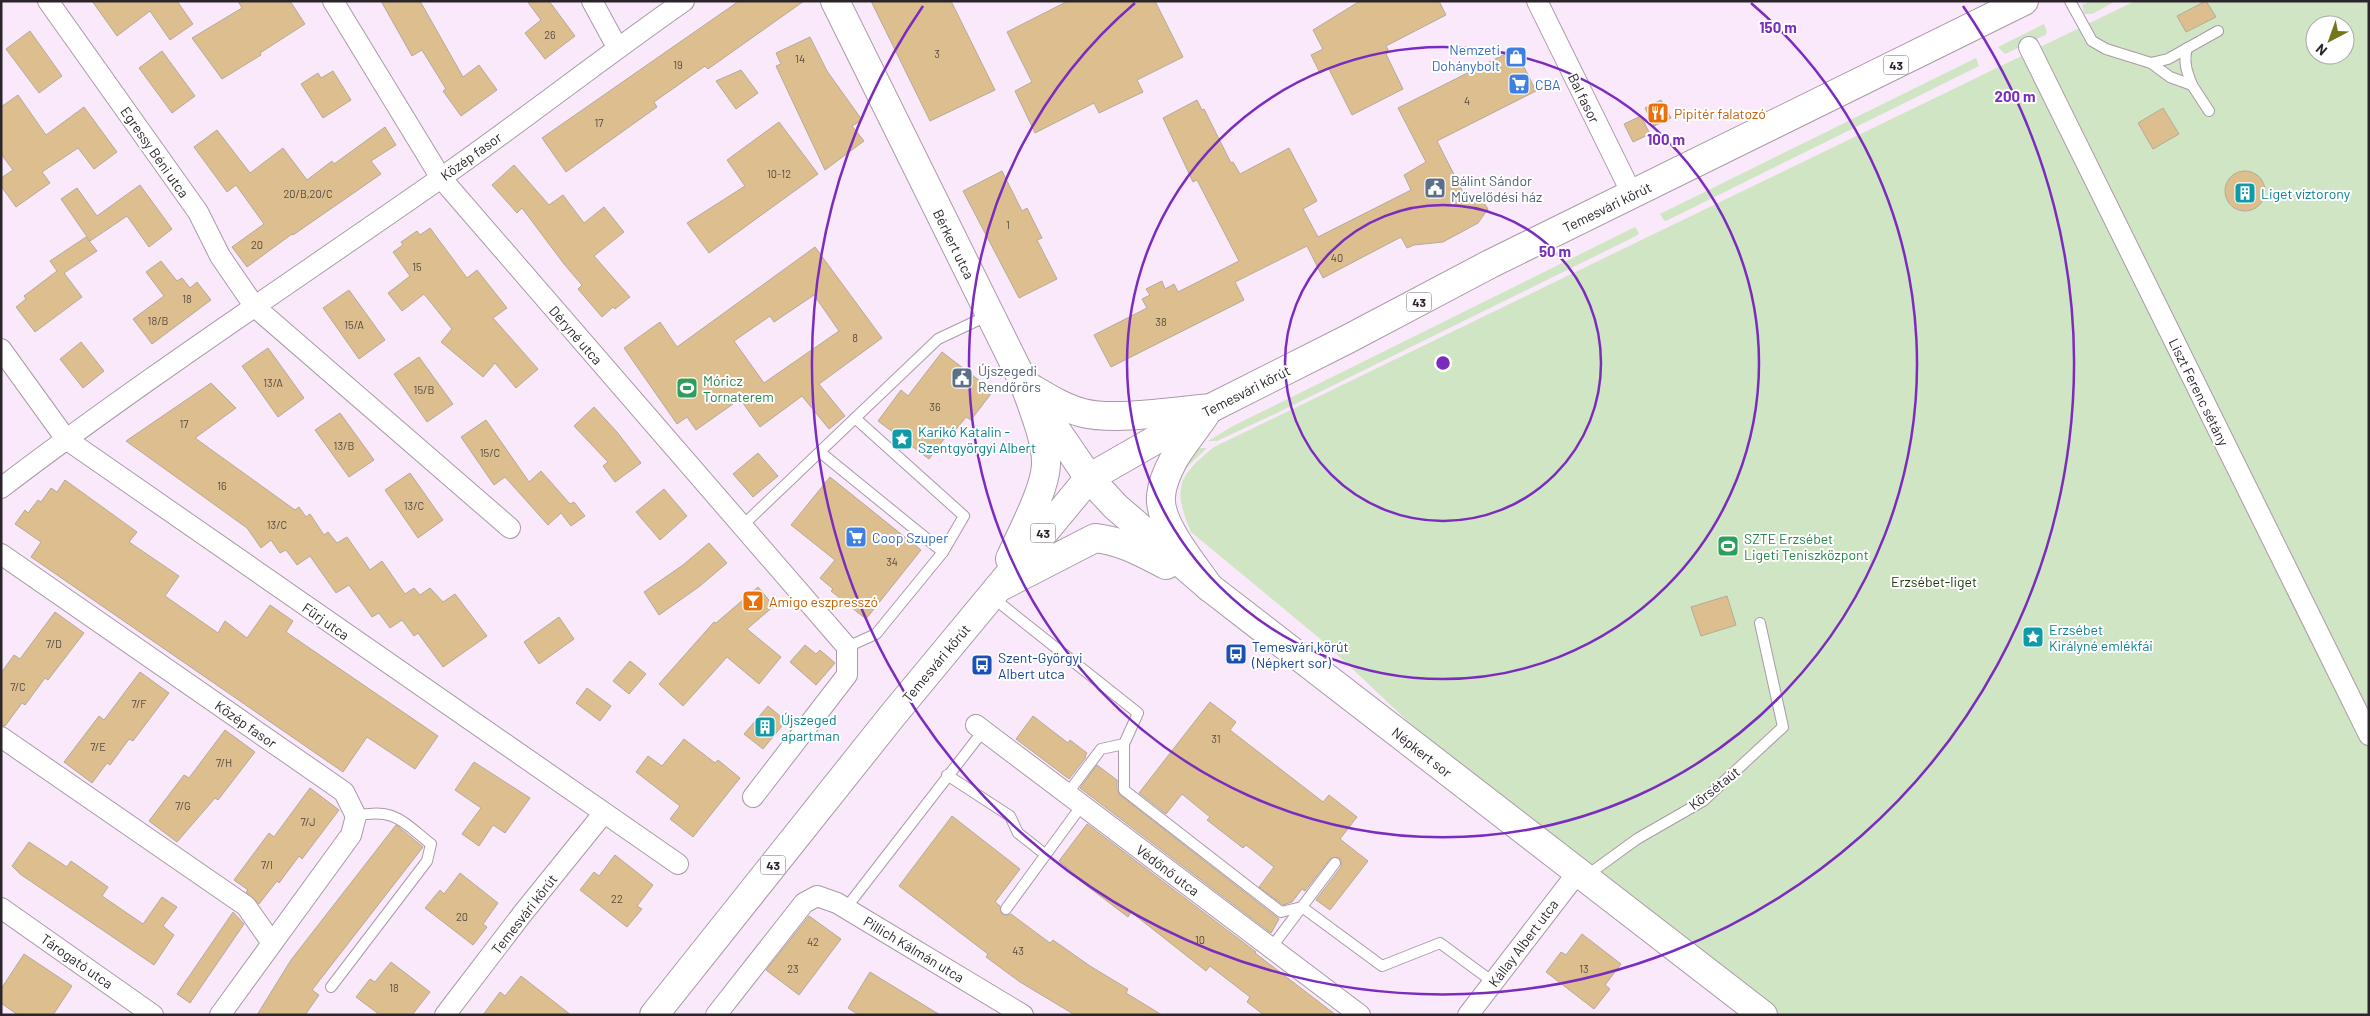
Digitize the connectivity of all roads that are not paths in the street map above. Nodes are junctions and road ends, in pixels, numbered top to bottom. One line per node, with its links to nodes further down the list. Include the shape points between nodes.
1 (48, 1): 18 (street, Egressy Béni utca, via 198,212 220,256)
2 (334, 1): 16 (street, Déryné utca)
3 (592, 1): 10 (street)
4 (684, 1): 10 (street, Közép fasor)
5 (835, 1): 19 (main road, Bérkert utca)
6 (1537, 1): 17 (street, Bal fasor)
7 (2070, 1): 13 (lane, via 2092,42 2106,50)
8 (2015, 3): 17 (main road, Temesvári körút / 43)
9 (2218, 31): 12 (lane)
10 (617, 47): 16 (street, Közép fasor)
11 (2029, 48): 37 (street, Liszt Ferenc sétány)
12 (2187, 48): 13 (lane, via 2168,59); 14 (lane, via 2186,68)
13 (2151, 63): 14 (lane, via 2170,77)
14 (2192, 85): 15 (lane)
15 (2209, 111)
16 (441, 178): 18 (street, Közép fasor); 28 (street, Déryné utca)
17 (1632, 194): 22 (main road, Temesvári körút / 43)
18 (255, 306): 24 (street, Közép fasor); 29 (street)
19 (989, 315): 21 (main road, Bérkert utca); 23 (lane, via 938,339)
20 (1, 349): 24 (street, Fürj utca)
21 (1024, 383): 22 (main road, via 1052,402 1084,413 1110,416); 26 (main road, Bérkert utca); 33 (main road, via 1047,463 1045,478)
22 (1211, 408): 26 (main road, Temesvári körút / 43); 32 (main road, via 1175,457 1165,478 1161,497 1172,532)
23 (855, 418): 25 (lane); 30 (lane, via 964,516)
24 (66, 439): 27 (street, Közép fasor); 43 (street, Fürj utca)
25 (820, 452): 28 (lane); 30 (lane)
26 (1089, 478): 32 (main road, Népkert sor, via 1116,508); 33 (main road, Temesvári körút / 43)
27 (1, 488)
28 (742, 526): 35 (street, Déryné utca)
29 (510, 528)
30 (943, 552): 35 (lane, via 876,634)
31 (1, 554): 44 (street, Közép fasor, via 344,792)
32 (1209, 587): 33 (main road, via 1134,548 1095,538); 48 (main road, Népkert sor)
33 (994, 592): 39 (lane, via 1138,713); 60 (main road, Temesvári körút / 43)
34 (1760, 623): 48 (lane, Körsétaút, via 1784,726 1703,801)
35 (847, 648): 41 (street, via 847,675)
36 (980, 728): 40 (lane); 42 (street, Védőnő utca)
37 (2369, 735)
38 (1, 737): 53 (street, via 246,906)
39 (1124, 744): 42 (lane, via 1101,748); 49 (lane, via 1124,790 1281,912)
40 (947, 775): 45 (lane, via 1010,816 1018,833); 51 (lane)
41 (753, 797)
42 (1075, 800): 45 (lane); 54 (street, Védőnő utca)
43 (603, 814): 47 (street, Fürj utca); 59 (street, Temesvári körút)
44 (356, 816): 53 (street, via 351,834); 56 (lane, via 375,812 395,816 431,844 428,861)
45 (1046, 855): 52 (lane)
46 (1335, 863): 49 (lane)
47 (678, 864)
48 (1581, 874): 55 (street, Kállay Albert utca); 65 (main road, Népkert sor)
49 (1302, 907): 54 (lane); 55 (lane, via 1382,966 1440,943)
50 (1, 908): 57 (street, Tárogató utca)
51 (846, 908): 61 (street, Pillich Kálmán utca, via 817,896 804,903); 62 (street, Pillich Kálmán utca)
52 (1006, 909)
53 (272, 943): 58 (street)
54 (1271, 948): 63 (street, Védőnő utca)
55 (1493, 982): 64 (street, Kállay Albert utca)
56 (331, 987)
57 (153, 1015)
58 (220, 1015)
59 (445, 1015)
60 (654, 1015)
61 (716, 1015)
62 (1023, 1015)
63 (1360, 1015)
64 (1468, 1015)
65 (1763, 1015)

